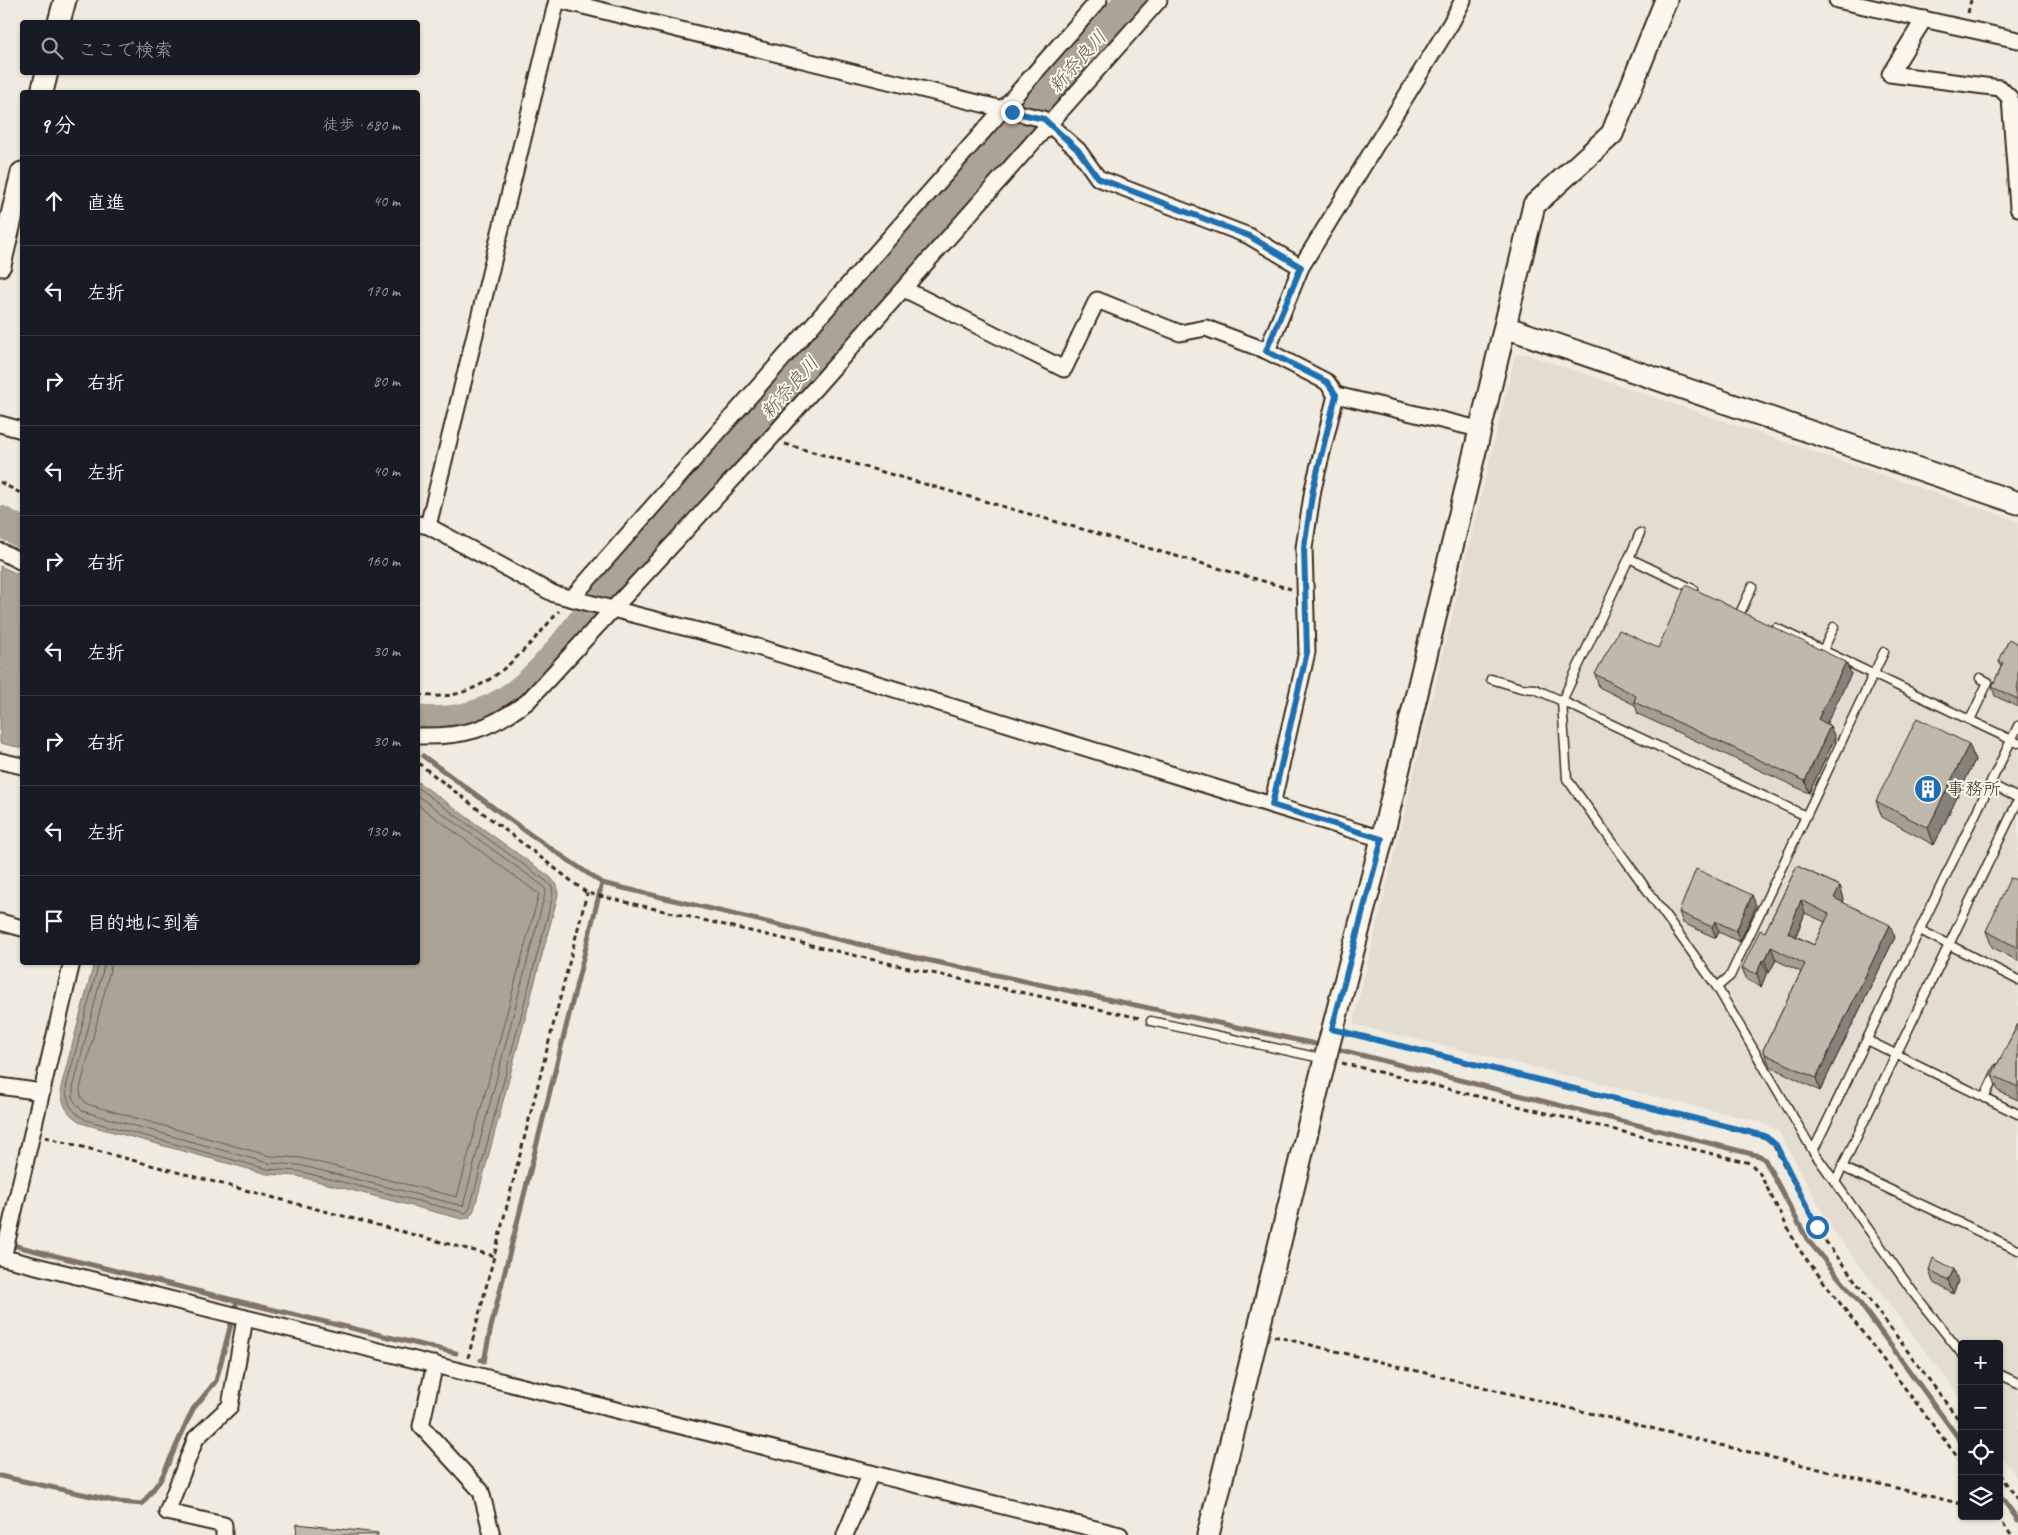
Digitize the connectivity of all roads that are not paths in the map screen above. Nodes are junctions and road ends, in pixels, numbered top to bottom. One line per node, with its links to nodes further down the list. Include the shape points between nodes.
1 (65, 0): 9 (street)
2 (558, 0): 13 (street); 27 (street)
3 (1099, 0): 13 (street)
4 (1158, 0): 14 (street)
5 (1462, 0): 18 (street)
6 (1666, 0): 20 (street, via 1612,134 1534,205)
7 (1837, 0): 8 (street)
8 (1924, 19): 10 (street); 16 (street, via 1890,74 2000,88 2010,98)
9 (60, 20)
10 (2018, 40)
11 (46, 75): 12 (street)
12 (42, 90)
13 (1007, 110): 14 (street); 34 (street)
14 (1047, 122): 18 (street, via 1078,150 1098,178 1249,236); 19 (street)
15 (20, 181): 17 (street)
16 (2018, 208)
17 (0, 265)
18 (1301, 267): 21 (street)
19 (904, 289): 21 (street, via 1064,369 1097,300 1180,333 1206,328); 36 (street, via 770,439)
20 (1505, 327): 25 (street); 26 (street)
21 (1266, 351): 22 (street, via 1327,382)
22 (1336, 395): 25 (street); 55 (street, via 1313,489 1304,548 1307,652)
23 (0, 424): 24 (street)
24 (20, 429)
25 (1479, 429): 57 (street)
26 (2018, 503)
27 (423, 525): 34 (street, via 554,594)
28 (1640, 533): 30 (lane)
29 (0, 551): 31 (street)
30 (1629, 558): 33 (lane); 46 (lane)
31 (20, 561)
32 (1752, 586): 37 (lane)
33 (1698, 591)
34 (575, 599): 36 (street)
35 (1732, 607): 37 (lane)
36 (611, 608): 49 (street, via 527,702 504,719 482,729 449,737); 55 (street, via 738,640)
37 (1741, 611): 38 (lane)
38 (1749, 615)
39 (1766, 623): 41 (lane)
40 (1834, 627): 41 (lane)
41 (1823, 650): 43 (lane)
42 (1884, 652): 43 (lane)
43 (1873, 674): 47 (lane); 56 (lane)
44 (1491, 678): 46 (lane, via 1535,689)
45 (1980, 678): 47 (lane, via 1988,682)
46 (1562, 701): 56 (lane); 64 (lane, via 1567,779)
47 (1970, 720): 50 (lane)
48 (2018, 726): 50 (lane)
49 (420, 736)
50 (2014, 741): 53 (lane)
51 (0, 761): 52 (street)
52 (20, 766)
53 (1990, 784): 54 (lane); 60 (lane)
54 (2018, 799): 61 (lane)
55 (1272, 805): 57 (street)
56 (1806, 816): 64 (lane, via 1730,976)
57 (1382, 839): 68 (street)
58 (0, 922): 59 (street)
59 (20, 927)
60 (1920, 930): 61 (lane); 66 (lane)
61 (1949, 944): 63 (lane); 67 (lane)
62 (71, 965): 71 (street)
63 (2018, 980)
64 (1717, 987): 74 (lane)
65 (1151, 1021): 68 (lane)
66 (1867, 1040): 67 (lane); 74 (lane)
67 (1895, 1055): 72 (lane); 75 (lane)
68 (1325, 1059): 89 (street)
69 (2001, 1064): 72 (lane)
70 (0, 1086): 71 (street)
71 (42, 1092): 78 (street)
72 (1984, 1098): 73 (lane)
73 (2018, 1114)
74 (1813, 1151): 76 (lane)
75 (1842, 1167): 76 (lane); 77 (lane)
76 (1835, 1182): 80 (lane, via 1915,1295)
77 (2018, 1250)
78 (2, 1257): 79 (street)
79 (245, 1318): 81 (street); 85 (street, via 230,1406 196,1438 167,1512 224,1525)
80 (1958, 1349)
81 (435, 1364): 84 (street); 86 (street, via 421,1426 481,1491)
82 (2003, 1376): 83 (lane)
83 (2018, 1383)
84 (871, 1473): 87 (street); 88 (street)
85 (224, 1535)
86 (492, 1535)
87 (845, 1535)
88 (1120, 1535)
89 (1208, 1535)

